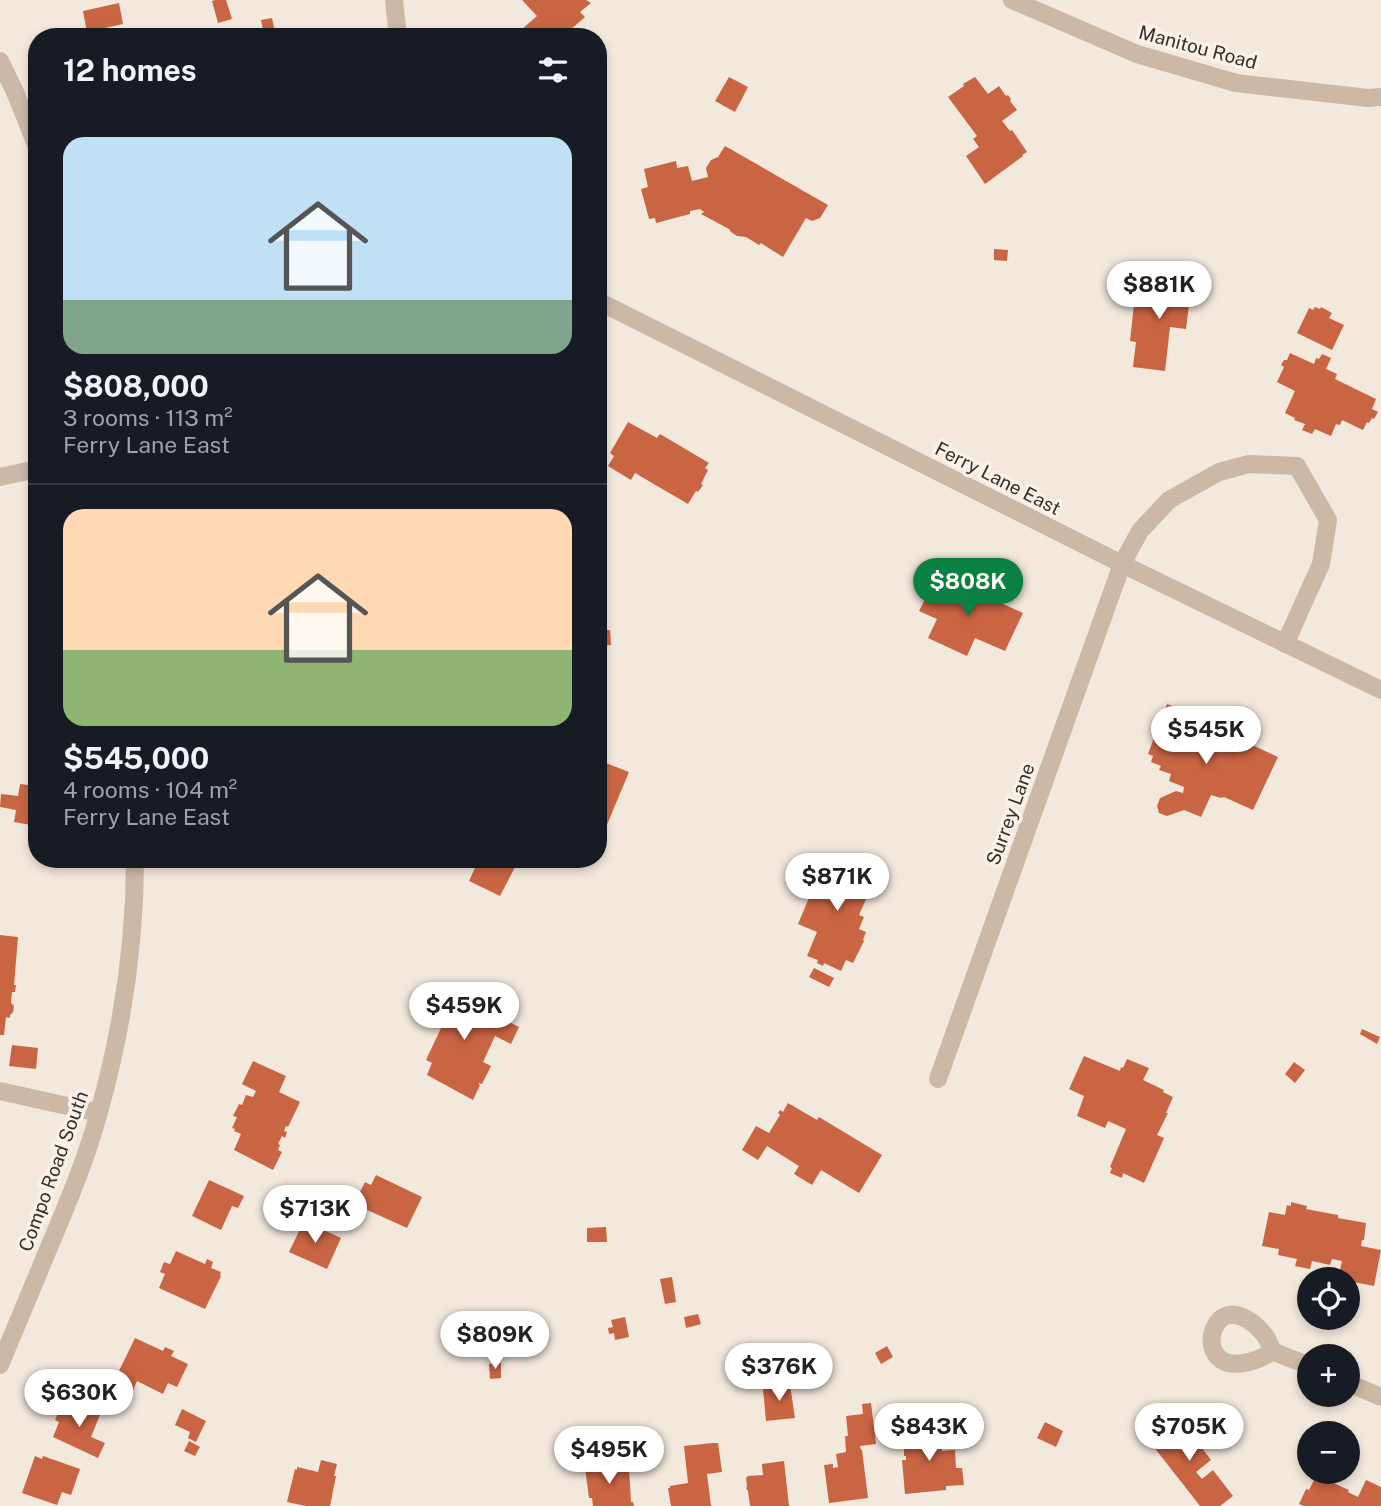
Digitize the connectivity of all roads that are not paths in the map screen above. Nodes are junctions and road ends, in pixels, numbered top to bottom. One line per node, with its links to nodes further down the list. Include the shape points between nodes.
1 (394, 0): 3 (street)
2 (1012, 0): 5 (street, Manitou Road, via 1137,54 1236,83)
3 (397, 28)
4 (0, 61): 6 (street)
5 (1381, 97)
6 (28, 124)
7 (607, 306): 10 (street, Ferry Lane East)
8 (28, 471): 9 (street)
9 (0, 477)
10 (1122, 564): 11 (street, Ferry Lane East); 11 (street, Surrey Lane, via 1140,531 1168,500 1219,472 1249,464 1297,466 1328,520 1321,565); 14 (street, Surrey Lane)
11 (1285, 644): 12 (street, Ferry Lane East)
12 (1381, 691)
13 (135, 868): 16 (street, Compo Road South, via 129,961)
14 (938, 1079)
15 (0, 1091): 16 (street)
16 (99, 1113): 19 (street, Compo Road South)
17 (1274, 1351): 18 (street)
18 (1297, 1361)
19 (0, 1365)
20 (1360, 1387): 21 (street)
21 (1381, 1397)

